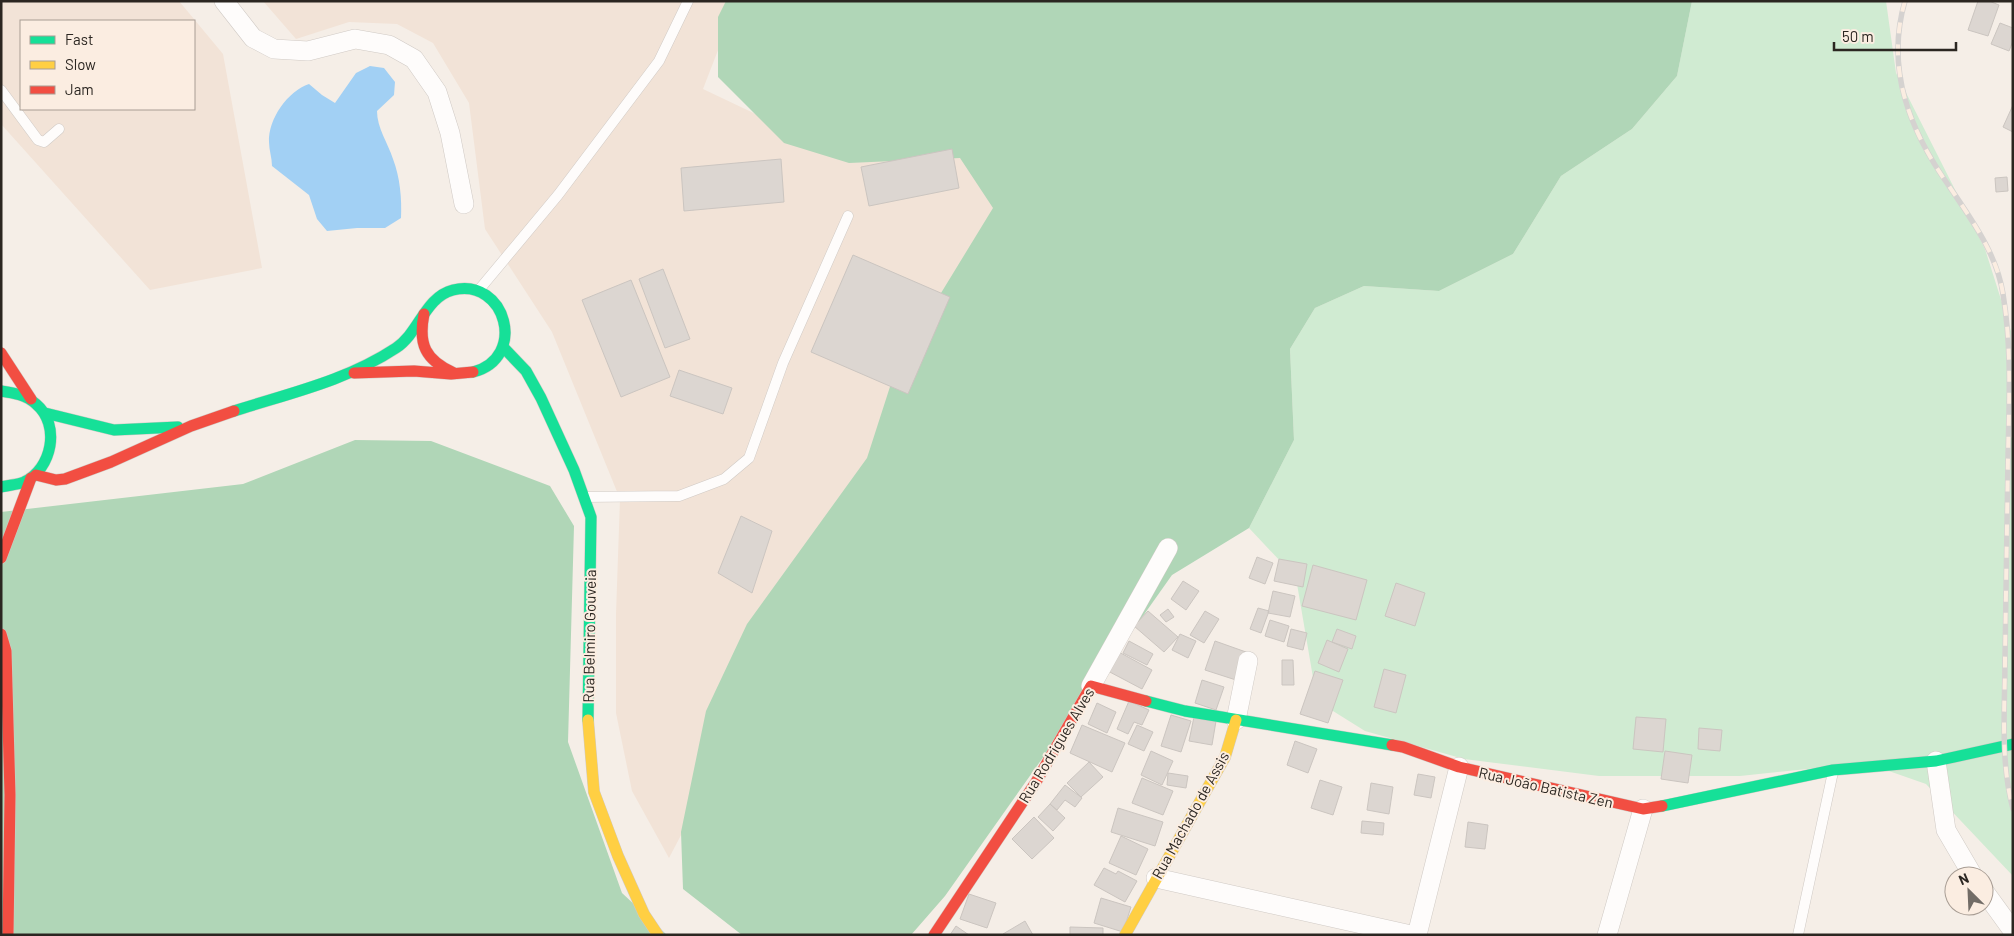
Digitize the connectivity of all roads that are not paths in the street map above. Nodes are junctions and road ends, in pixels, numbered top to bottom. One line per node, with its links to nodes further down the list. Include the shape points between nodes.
1 (224, 1): 5 (street, via 253,38 274,49 308,51 356,39 389,44 414,59 436,92 450,133)
2 (688, 1): 7 (lane, via 659,62 558,195)
3 (1, 90): 4 (lane, via 38,140 44,142)
4 (59, 129)
5 (464, 204)
6 (848, 216): 19 (lane, via 783,363 749,458 724,480 679,496)
7 (478, 292): 8 (street, via 465,289 446,293); 9 (street, via 493,302 504,318)
8 (424, 314): 11 (street, via 405,341); 12 (street, via 421,339 425,351 433,362)
9 (503, 347): 12 (street, via 491,364 480,371); 19 (street, Rua Belmiro Gouveia, via 526,371)
10 (1, 353): 14 (street)
11 (354, 373): 12 (street, via 412,371); 16 (street)
12 (455, 374)
13 (1, 390): 14 (street, via 12,390)
14 (32, 398): 15 (street)
15 (44, 413): 16 (street, via 114,430); 17 (street, via 51,428 51,445 46,462)
16 (191, 426): 17 (street, via 101,467 60,480)
17 (34, 477): 18 (street, via 14,486); 21 (street)
18 (1, 487)
19 (584, 497): 36 (street, Rua Belmiro Gouveia, via 591,517 588,717 594,792 618,856 644,914)
20 (1168, 548): 24 (street, Rua Rodrigues Alves)
21 (1, 558)
22 (1, 634): 35 (street, via 6,651 10,795)
23 (1248, 661): 25 (street, Rua Machado de Assis)
24 (1091, 686): 25 (street, Rua João Batista Zen, via 1184,711); 37 (street, Rua Rodrigues Alves, via 1036,782)
25 (1236, 720): 28 (street, Rua João Batista Zen, via 1403,747); 32 (street, Rua Machado de Assis, via 1225,757)
26 (2009, 746): 27 (street, Rua João Batista Zen)
27 (1936, 761): 29 (street, Rua João Batista Zen); 31 (street, via 1946,830)
28 (1459, 767): 30 (street, Rua João Batista Zen); 40 (street)
29 (1833, 770): 30 (street, Rua João Batista Zen); 42 (lane)
30 (1643, 809): 41 (street)
31 (1967, 866)
32 (1156, 878): 38 (street, Rua Machado de Assis); 39 (street)
33 (1994, 905): 34 (street)
34 (2013, 931)
35 (8, 935)
36 (658, 935)
37 (934, 935)
38 (1125, 935)
39 (1412, 935)
40 (1417, 935)
41 (1607, 935)
42 (1798, 935)

